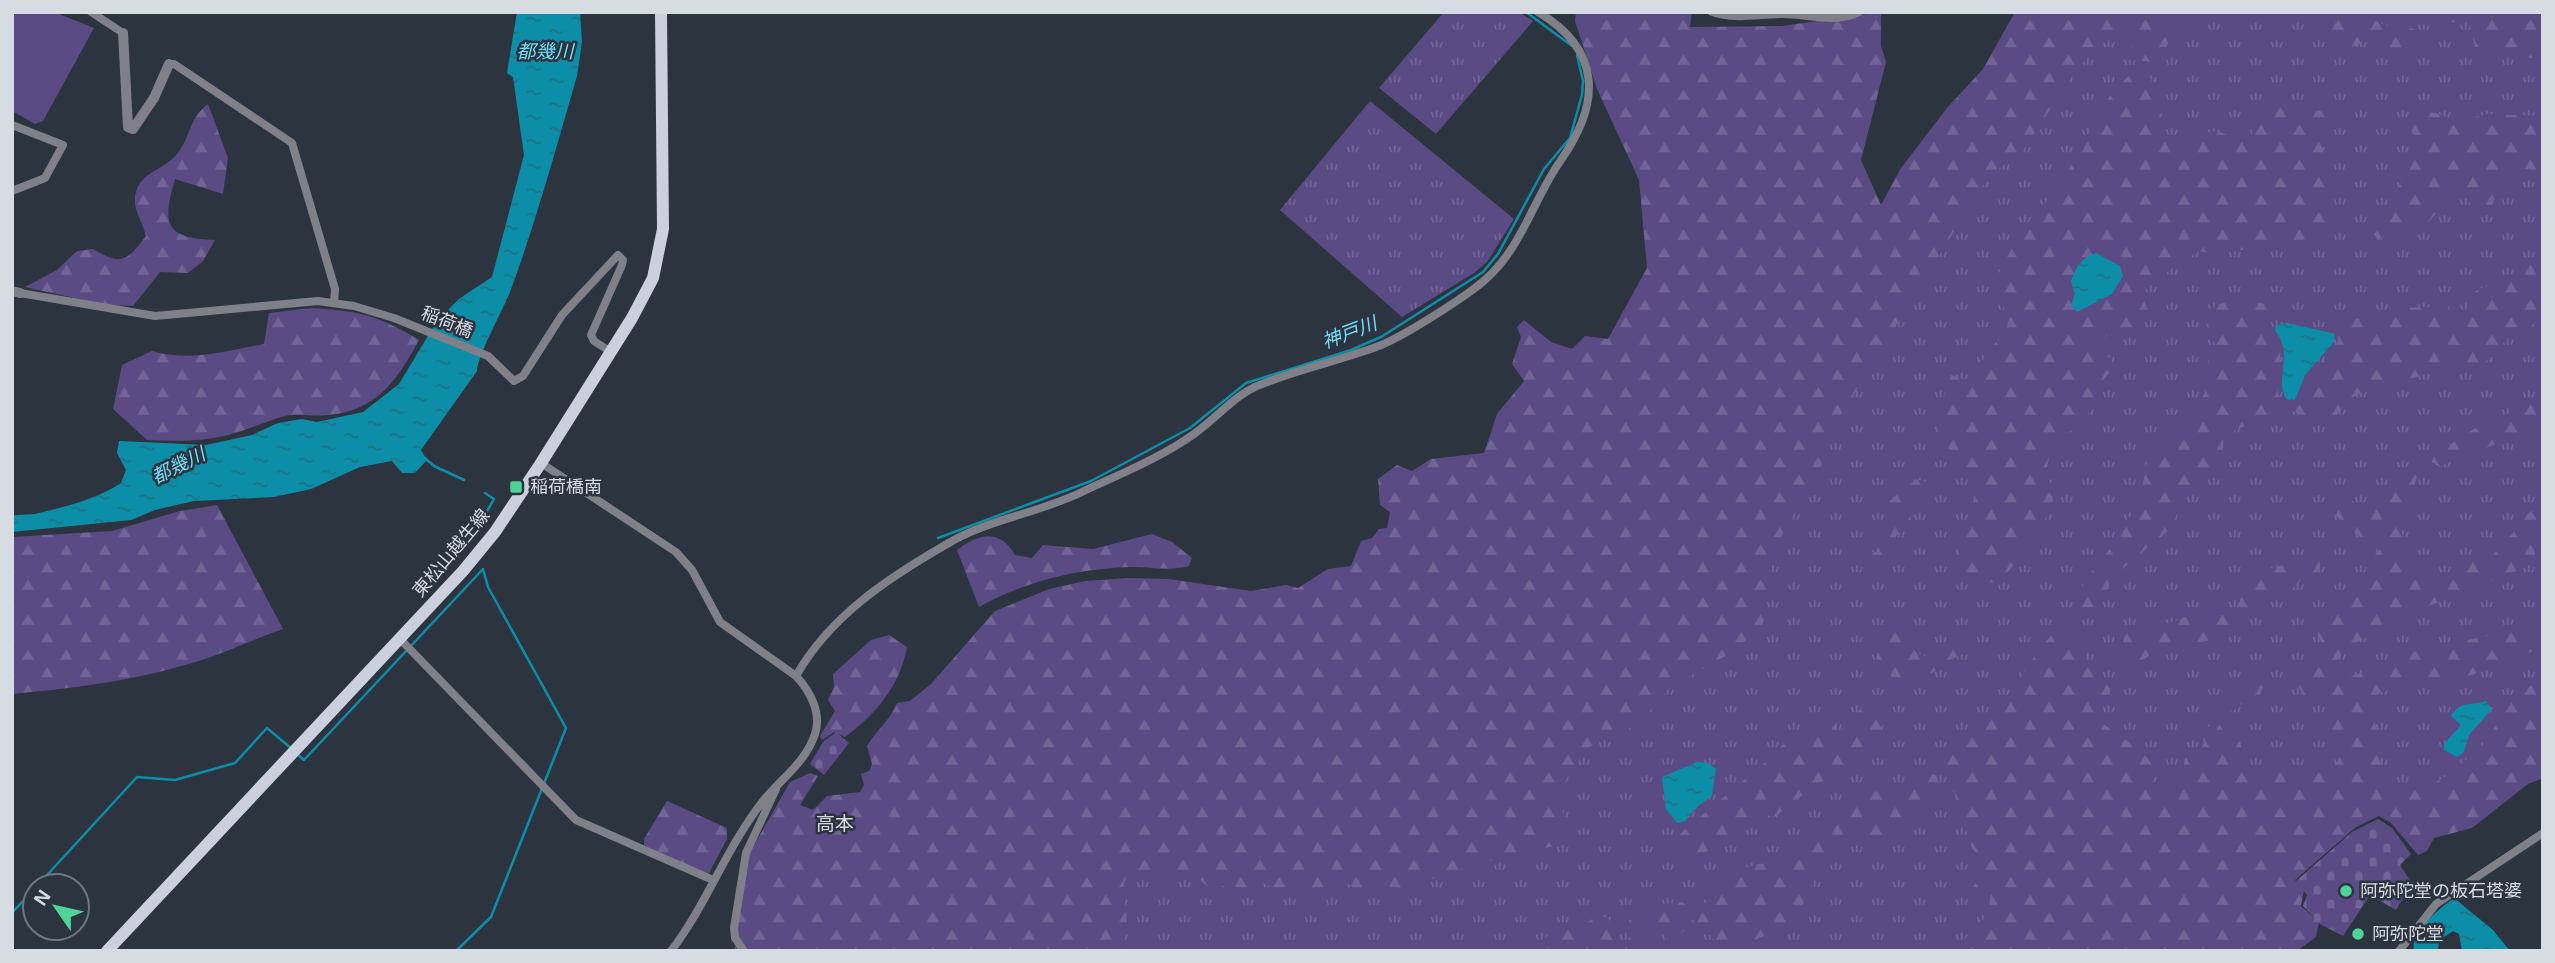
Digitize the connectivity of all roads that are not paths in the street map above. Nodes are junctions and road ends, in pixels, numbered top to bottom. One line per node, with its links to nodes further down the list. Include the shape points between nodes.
1 (91, 12): 6 (street)
2 (661, 12): 12 (main road, 東松山越生線, via 662,242 653,278)
3 (1538, 12): 15 (street, via 1577,41 1589,101 1575,140 1514,244 1486,279 1380,346 1241,394 1194,434 1081,493 950,541 850,608)
4 (1712, 12): 5 (street, via 1744,18 1778,14 1839,18)
5 (1859, 12)
6 (123, 33): 7 (street, via 128,127 135,127 149,107)
7 (169, 64): 11 (street, via 292,143 335,289)
8 (12, 125): 9 (street, via 63,145 45,178)
9 (12, 191)
10 (16, 292): 11 (street, 稲荷橋, via 155,316)
11 (334, 303): 12 (street, 稲荷橋, via 394,318 488,356 511,379 520,379 562,315 618,255 622,265 591,335)
12 (611, 352): 13 (main road, 東松山越生線)
13 (541, 463): 14 (main road, 東松山越生線, via 495,532); 15 (street, via 676,552 692,570 720,622)
14 (399, 638): 18 (street, via 576,820); 20 (main road, 東松山越生線)
15 (796, 676): 16 (street, via 811,696 817,727 800,760)
16 (777, 786): 18 (street, via 739,834); 19 (street, via 746,853 734,928)
17 (2543, 832): 22 (street, via 2436,904)
18 (713, 880): 21 (street)
19 (743, 950)
20 (107, 951)
21 (671, 951)
22 (2399, 951)

